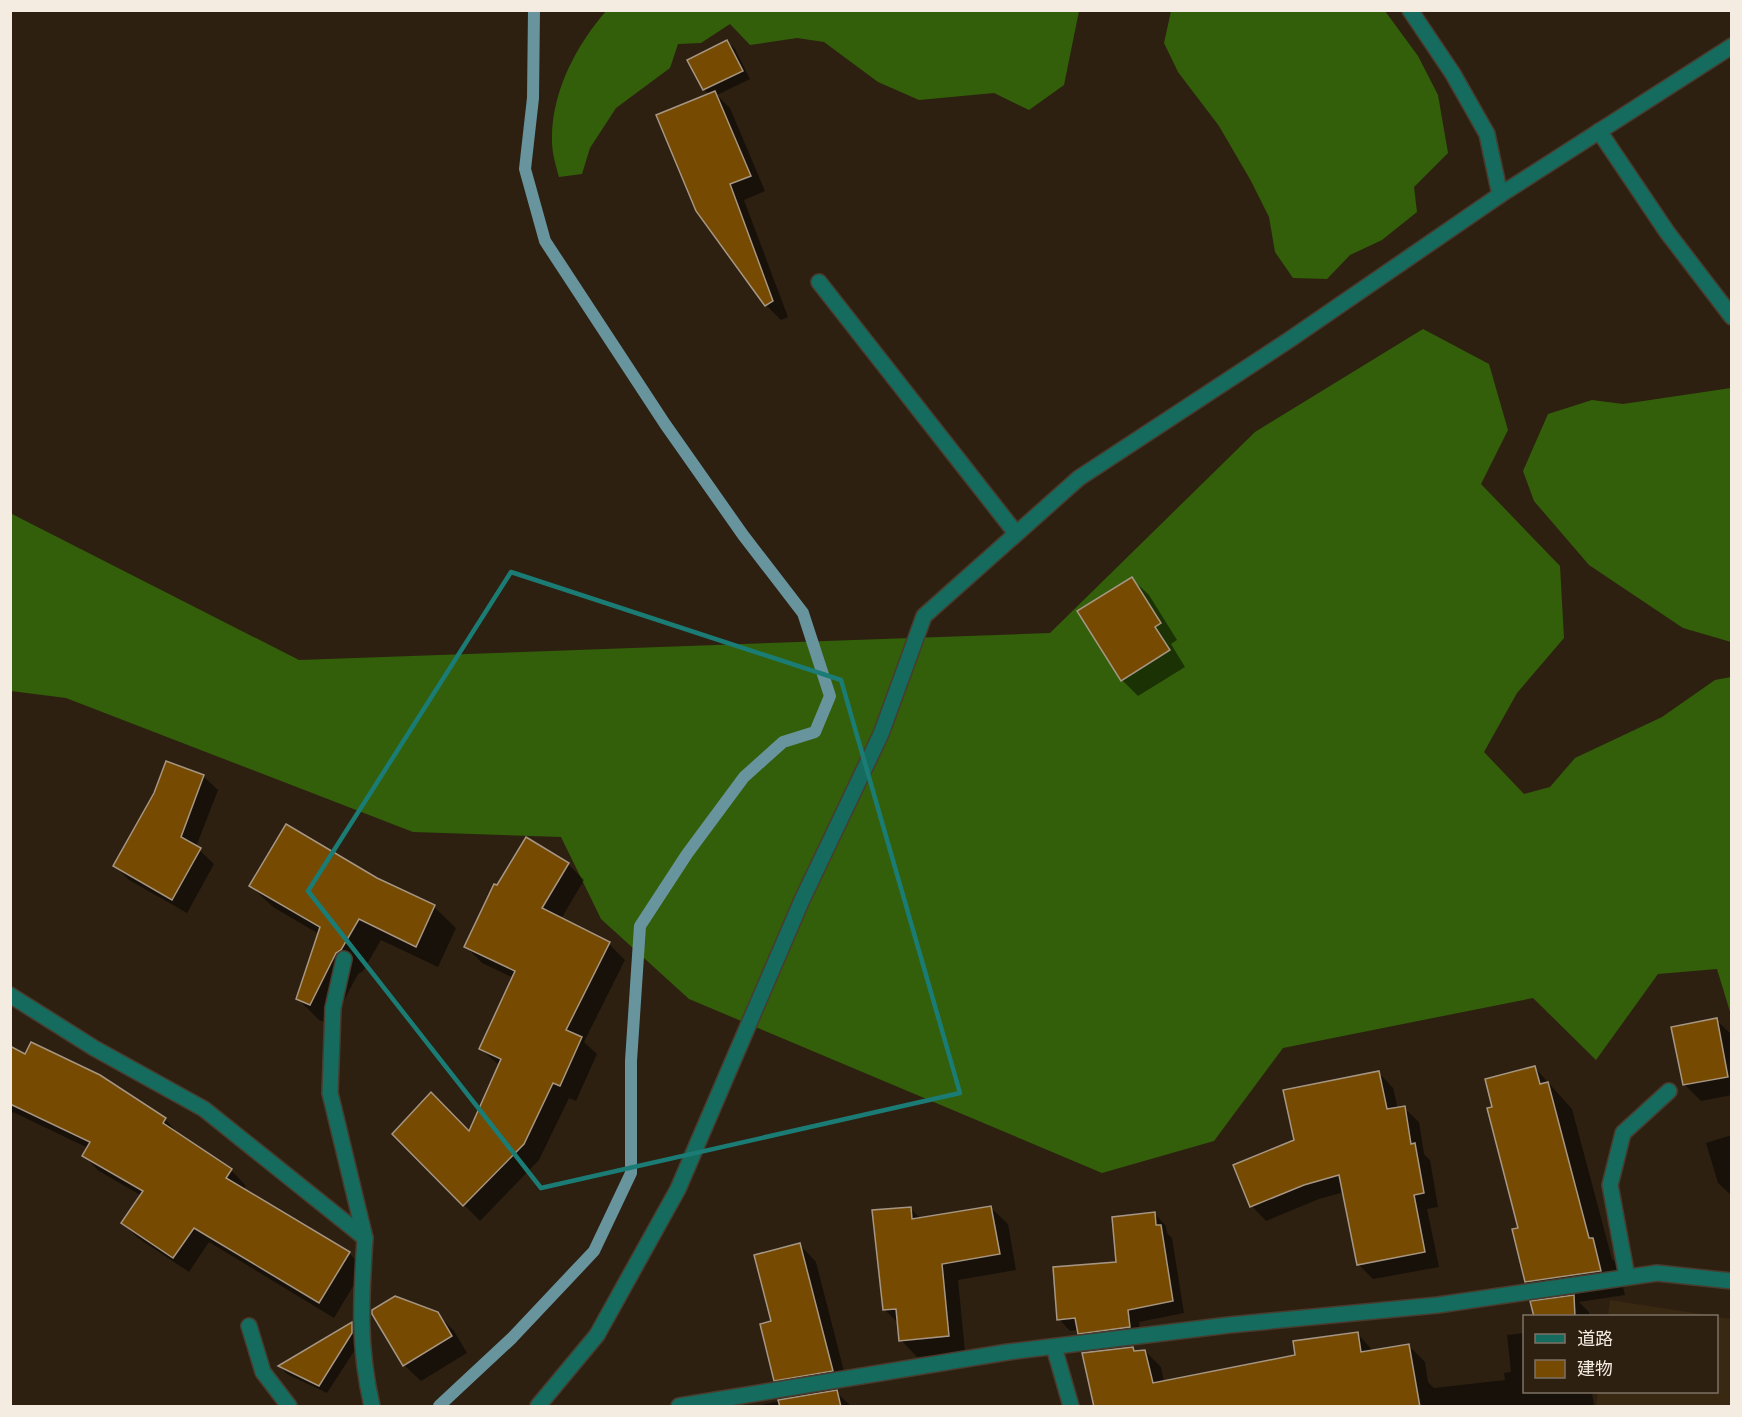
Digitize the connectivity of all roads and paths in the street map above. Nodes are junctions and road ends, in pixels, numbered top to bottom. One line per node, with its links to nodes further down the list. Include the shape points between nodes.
1 (1410, 10): 4 (street, via 1487,134)
2 (1731, 46): 3 (street)
3 (1599, 132): 4 (street); 6 (street)
4 (1500, 195): 7 (street, via 1078,478)
5 (819, 282): 7 (street)
6 (1731, 317)
7 (1015, 532): 18 (street, via 924,616 881,734 802,900 678,1189 597,1335)
8 (344, 959): 11 (street, via 333,1008 330,1093)
9 (10, 995): 11 (street, via 94,1048 204,1108)
10 (1669, 1091): 12 (street, via 1623,1133 1610,1185)
11 (365, 1238): 17 (street, via 360,1318)
12 (1626, 1278): 13 (street, via 1657,1273); 15 (street, via 1438,1305)
13 (1731, 1281)
14 (249, 1326): 16 (street, via 263,1372)
15 (1054, 1347): 19 (street); 20 (street)
16 (290, 1407)
17 (372, 1407)
18 (538, 1407)
19 (679, 1407)
20 (1071, 1407)

